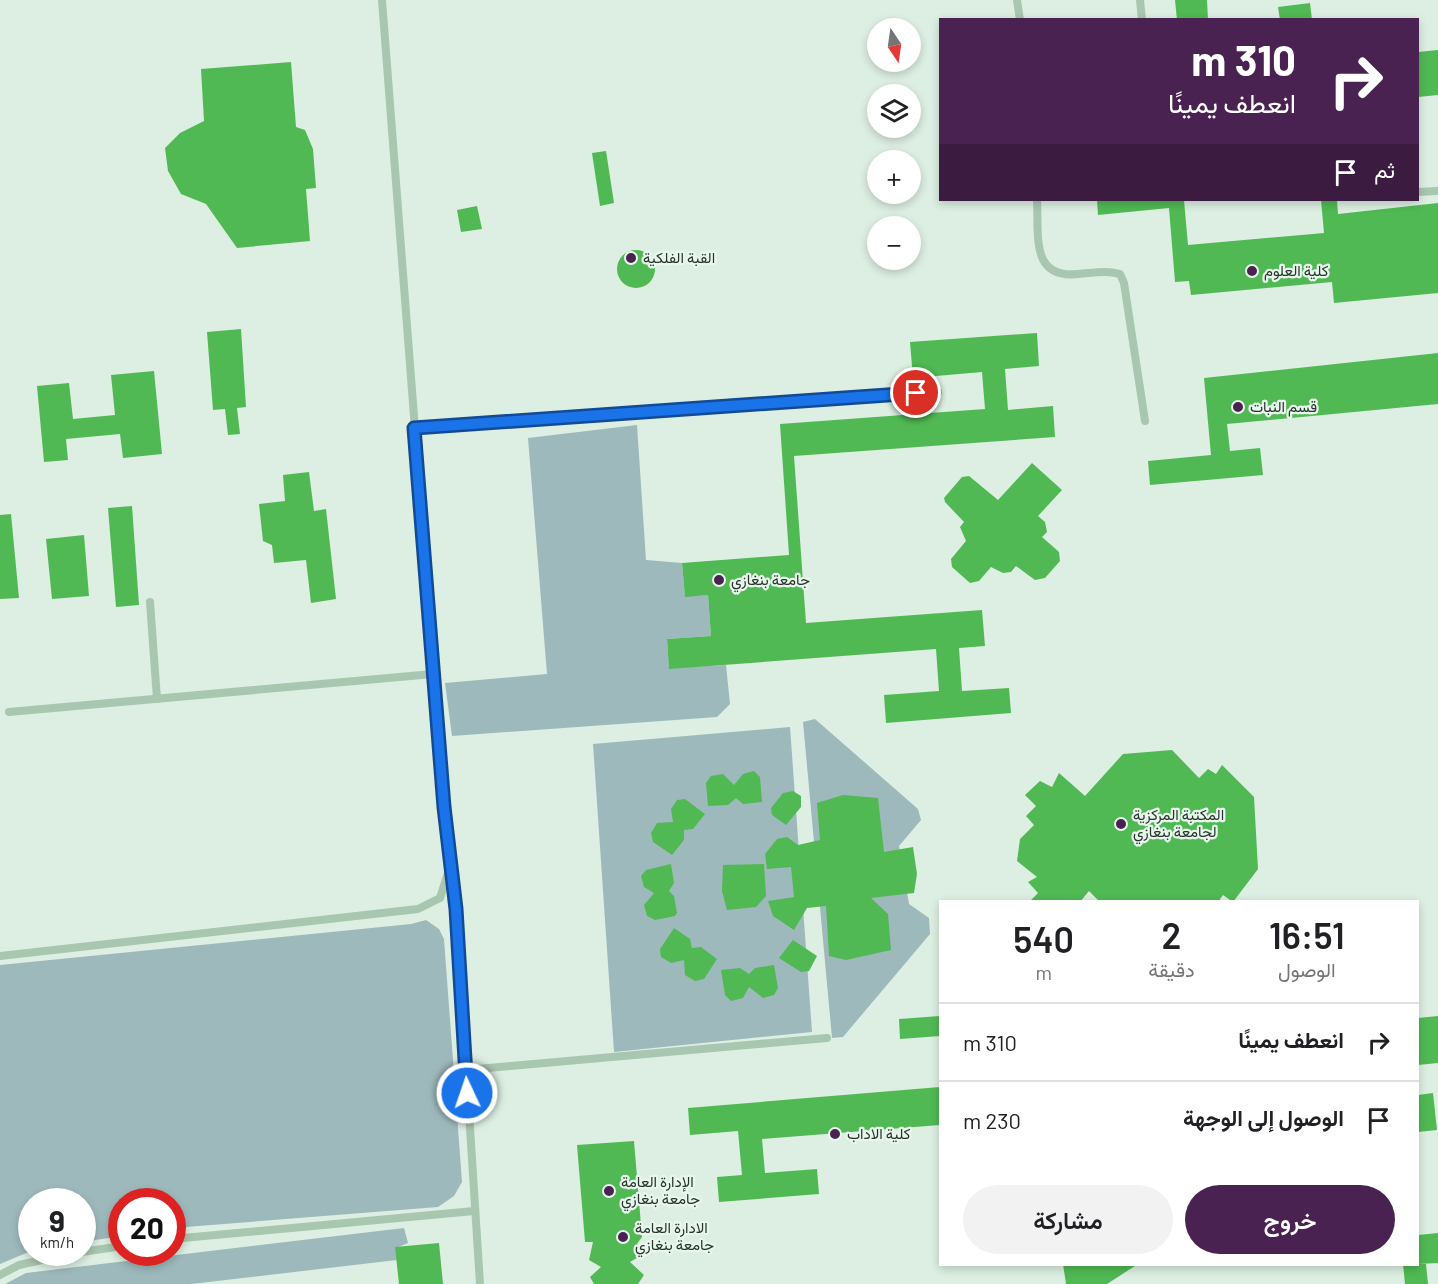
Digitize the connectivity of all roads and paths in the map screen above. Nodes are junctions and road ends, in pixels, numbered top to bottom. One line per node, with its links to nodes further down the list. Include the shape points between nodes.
1 (381, 0): 11 (lane)
2 (1017, 0): 4 (lane)
3 (1140, 0): 5 (lane)
4 (1020, 18)
5 (1142, 18)
6 (1438, 191): 7 (lane)
7 (1419, 192)
8 (1037, 201): 10 (lane, via 1041,259 1048,269 1062,276 1120,274)
9 (938, 392): 11 (lane)
10 (1145, 422)
11 (414, 428): 13 (lane)
12 (150, 602): 14 (lane)
13 (433, 674): 14 (lane); 16 (lane)
14 (157, 699): 15 (lane)
15 (9, 712)
16 (449, 861): 17 (lane, via 440,898 418,909); 19 (lane, via 456,909)
17 (0, 956)
18 (827, 1038): 19 (lane)
19 (466, 1070): 20 (lane)
20 (474, 1211): 21 (lane); 24 (lane)
21 (186, 1238)
22 (18, 1266): 23 (lane)
23 (0, 1275)
24 (480, 1284)

